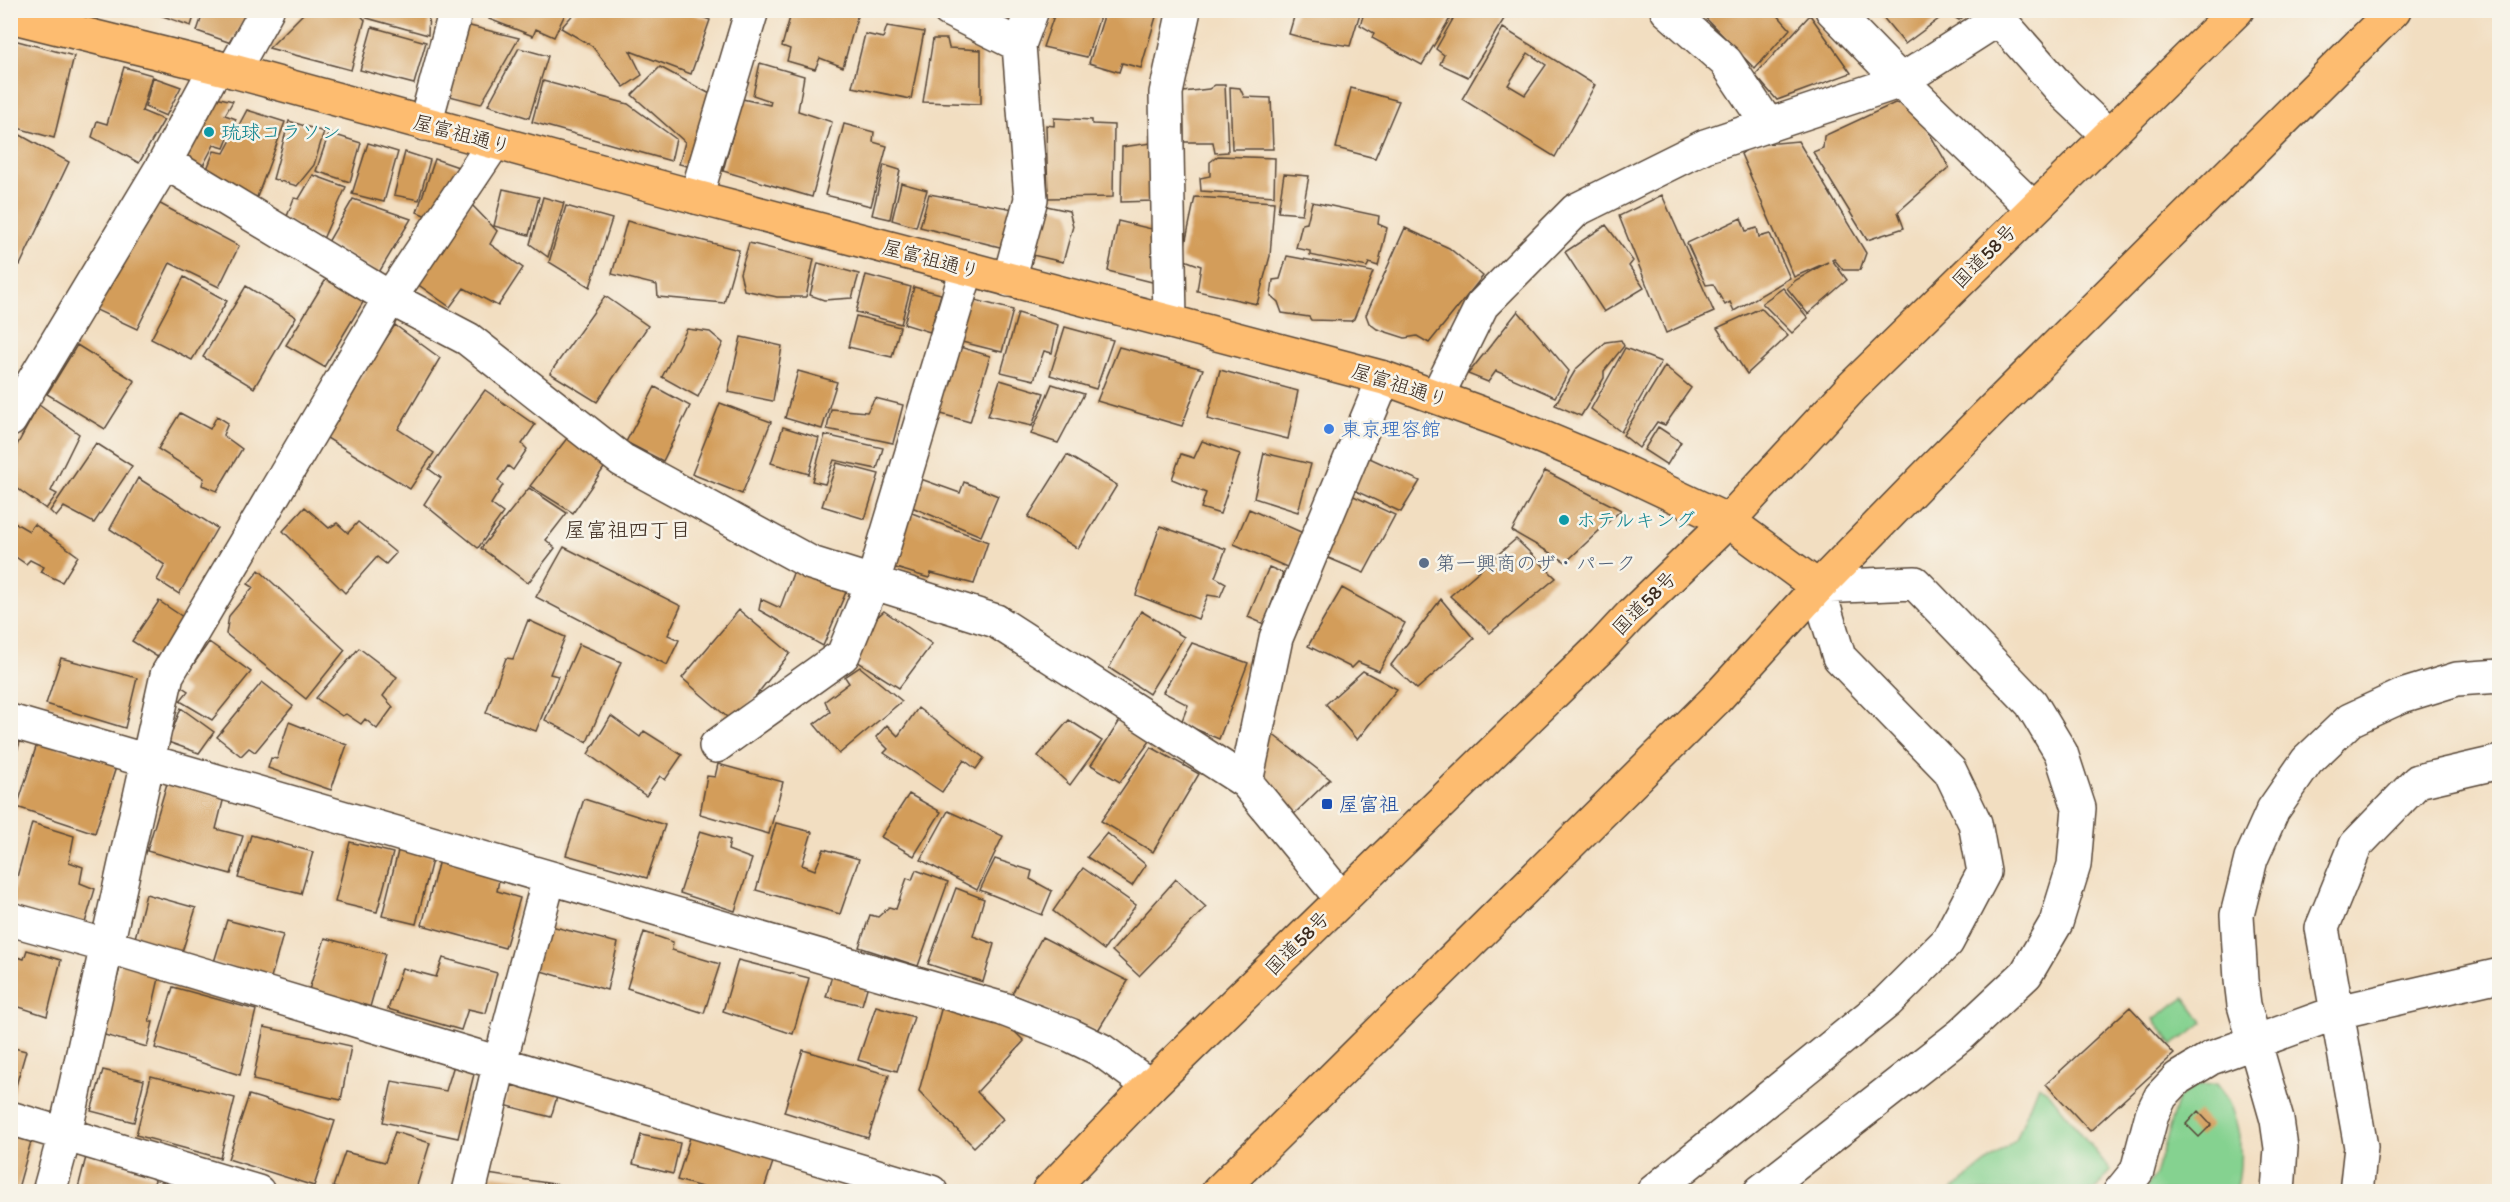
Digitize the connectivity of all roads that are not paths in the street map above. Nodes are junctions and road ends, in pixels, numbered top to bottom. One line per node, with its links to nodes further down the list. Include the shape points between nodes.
1 (267, 10): 14 (street)
2 (456, 10): 16 (street)
3 (752, 10): 21 (street)
4 (949, 10): 13 (street)
5 (1032, 10): 13 (street)
6 (1184, 10): 26 (street, via 1166,93)
7 (1667, 10): 17 (street, via 1726,62)
8 (1832, 10): 15 (street)
9 (2237, 10): 18 (main road, 国道58号)
10 (2394, 10): 32 (main road)
11 (1995, 15): 15 (street); 18 (street, via 2065,94)
12 (10, 16): 14 (main road, 屋富祖通り)
13 (1019, 45): 24 (street, via 1031,199)
14 (225, 69): 16 (main road, 屋富祖通り); 20 (street)
15 (1901, 81): 17 (street); 22 (street)
16 (425, 124): 19 (main road, 屋富祖通り)
17 (1768, 125): 28 (street, via 1705,146 1576,210 1482,305)
18 (2108, 135): 22 (main road, 国道58号)
19 (494, 143): 21 (main road, 屋富祖通り); 25 (street)
20 (165, 162): 25 (street); 29 (street)
21 (696, 197): 23 (main road, 屋富祖通り)
22 (2033, 208): 30 (main road, 国道58号, via 1852,387)
23 (967, 269): 24 (main road, 屋富祖通り); 31 (street)
24 (1009, 280): 26 (main road, 屋富祖通り)
25 (390, 298): 31 (street, via 468,339 622,460 811,562); 36 (street, via 167,675)
26 (1170, 322): 27 (main road, 屋富祖通り)
27 (1384, 378): 28 (main road, 屋富祖通り); 38 (street, via 1276,638)
28 (1437, 396): 30 (main road, 屋富祖通り, via 1616,468)
29 (10, 420)
30 (1728, 521): 32 (main road, 屋富祖通り); 40 (main road, 国道58号)
31 (873, 582): 35 (street, via 843,655); 38 (street, via 996,621)
32 (1818, 587): 55 (main road, via 1715,700); 56 (street, via 1839,657 1950,771 1976,823 1984,872 1947,942 1887,1002); 57 (street, via 1915,583 1994,662 2031,703 2061,753 2079,808 2074,865 2056,923 2026,974 1962,1034)
33 (2499, 676): 45 (street, via 2457,679 2402,696 2350,720 2307,761 2273,810 2251,860 2236,915 2243,997)
34 (10, 721): 36 (street)
35 (716, 746)
36 (149, 760): 39 (street); 42 (street)
37 (2499, 762): 44 (street, via 2418,781 2356,845 2322,928)
38 (1246, 782): 40 (street)
39 (549, 878): 46 (street); 47 (street, via 1003,1009 1101,1050)
40 (1341, 898): 47 (main road, 国道58号)
41 (10, 919): 42 (street)
42 (107, 946): 46 (street); 49 (street)
43 (2499, 975): 44 (street)
44 (2338, 1012): 45 (street); 60 (street, via 2361,1147)
45 (2255, 1043): 58 (street, via 2211,1058 2178,1078 2161,1096 2152,1114 2137,1171); 59 (street, via 2277,1120 2281,1148)
46 (500, 1062): 52 (street); 53 (street)
47 (1150, 1086): 54 (main road, 国道58号)
48 (10, 1118): 49 (street)
49 (64, 1134): 50 (street); 51 (street)
50 (49, 1191)
51 (258, 1191)
52 (469, 1191)
53 (931, 1191)
54 (1048, 1191)
55 (1218, 1191)
56 (1653, 1191)
57 (1760, 1191)
58 (2120, 1191)
59 (2278, 1191)
60 (2356, 1191)

